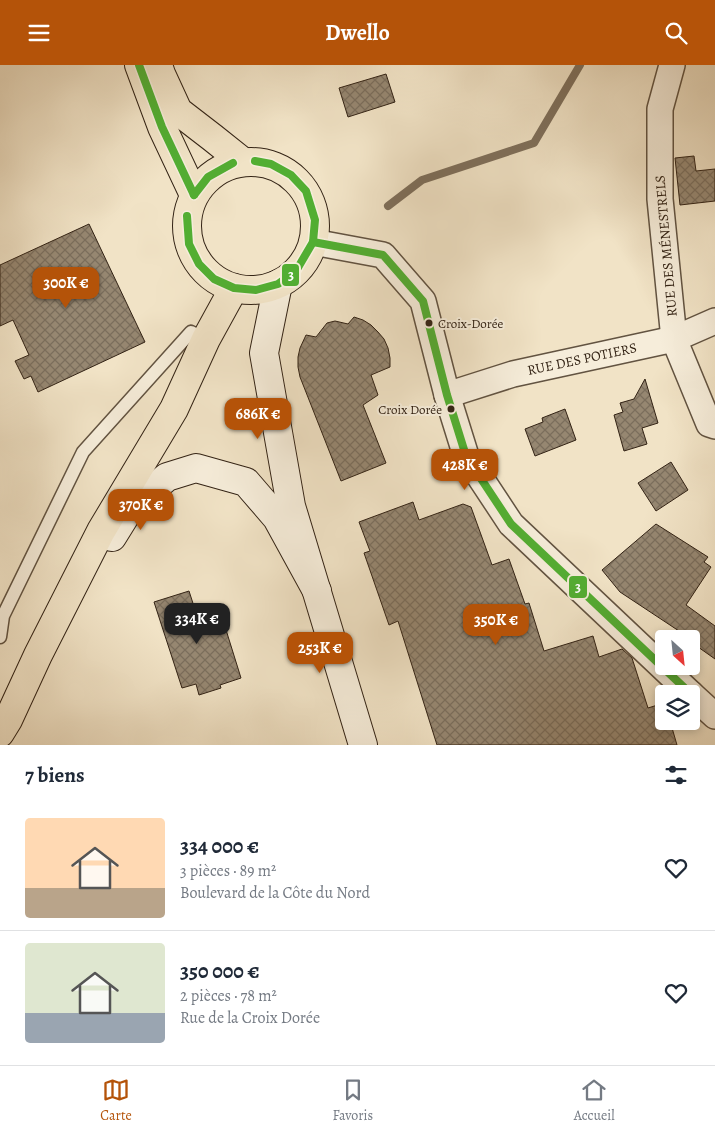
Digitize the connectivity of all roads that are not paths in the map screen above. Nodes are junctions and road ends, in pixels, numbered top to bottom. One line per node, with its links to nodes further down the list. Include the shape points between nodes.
1 (139, 65): 5 (main road, via 162,127)
2 (158, 65): 4 (main road, via 178,111)
3 (672, 65): 11 (street, RUE DES MÉNESTRELS, via 660,109 660,199)
4 (243, 163): 5 (main road, via 232,163 208,177); 6 (main road, via 271,164 291,175 306,191 315,220)
5 (194, 195): 8 (main road, via 187,217 188,244 198,264 214,279)
6 (313, 242): 7 (main road, via 296,271); 12 (street, via 383,255 424,301)
7 (278, 284): 8 (main road, via 256,290); 14 (main road, via 264,353 291,506)
8 (234, 288): 10 (main road)
9 (715, 321): 11 (street, RUE DES POTIERS)
10 (206, 339): 15 (lane, via 191,332 83,452); 20 (main road, via 174,409 101,531)
11 (674, 339): 12 (street, RUE DES POTIERS, via 513,374); 13 (street, RUE DES MÉNESTRELS, via 708,424)
12 (448, 395): 17 (street, via 466,457 511,524)
13 (715, 426)
14 (317, 591): 20 (main road, via 277,518 246,482 196,468 167,477 130,508); 21 (main road)
15 (1, 617): 16 (lane)
16 (0, 637)
17 (681, 685)
18 (700, 702): 19 (street)
19 (715, 716)
20 (4, 727)
21 (363, 745)

